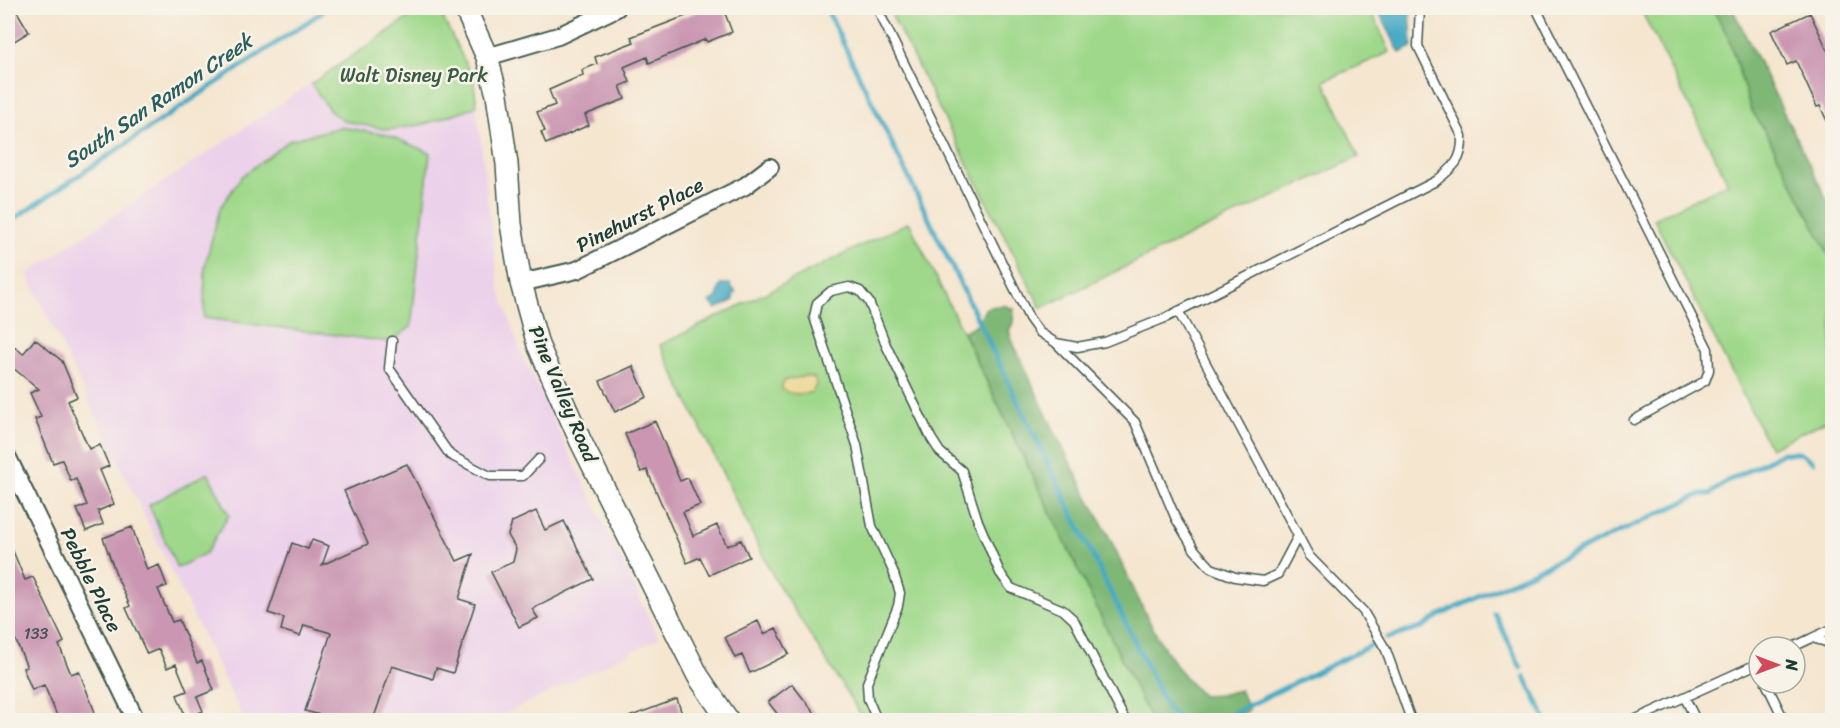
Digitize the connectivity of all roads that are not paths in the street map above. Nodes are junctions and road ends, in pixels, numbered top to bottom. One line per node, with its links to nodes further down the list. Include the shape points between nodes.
1 (465, 8): 6 (street, Pine Valley Road)
2 (617, 8): 6 (street, via 558,36)
3 (877, 8): 11 (lane, via 1029,318 1039,332)
4 (1420, 8): 9 (lane, via 1419,46 1462,136 1463,150 1457,162 1436,181)
5 (1536, 8): 12 (lane, via 1708,349 1705,381)
6 (487, 57): 8 (street, Pine Valley Road, via 497,95)
7 (770, 167): 8 (street, Pinehurst Place, via 744,186 577,270)
8 (521, 283): 24 (street, Pine Valley Road, via 538,345 581,442 698,676)
9 (1178, 311): 11 (lane, via 1105,342 1077,347); 15 (lane)
10 (392, 341): 14 (lane, via 389,368 450,455 490,476 523,476)
11 (1056, 343): 15 (lane, via 1135,422 1176,519 1211,568 1263,581 1278,574)
12 (1634, 420)
13 (8, 458): 23 (street, Pebble Place)
14 (539, 459)
15 (1298, 536): 27 (lane, via 1309,556 1363,611 1386,650)
16 (1833, 629): 17 (lane)
17 (1812, 638): 18 (lane); 19 (lane)
18 (1807, 640)
19 (1833, 647)
20 (1747, 670): 22 (lane)
21 (1772, 695): 30 (lane)
22 (1685, 698): 28 (lane); 29 (lane)
23 (136, 720)
24 (728, 720)
25 (877, 720): 26 (lane, via 868,699 867,683 900,593 872,526 857,445 814,317 817,303 831,291 849,287 860,291 869,302 931,438 940,452 962,471 1000,573 1011,588 1063,610 1074,620)
26 (1125, 720)
27 (1412, 720)
28 (1634, 720)
29 (1696, 720)
30 (1784, 720)

